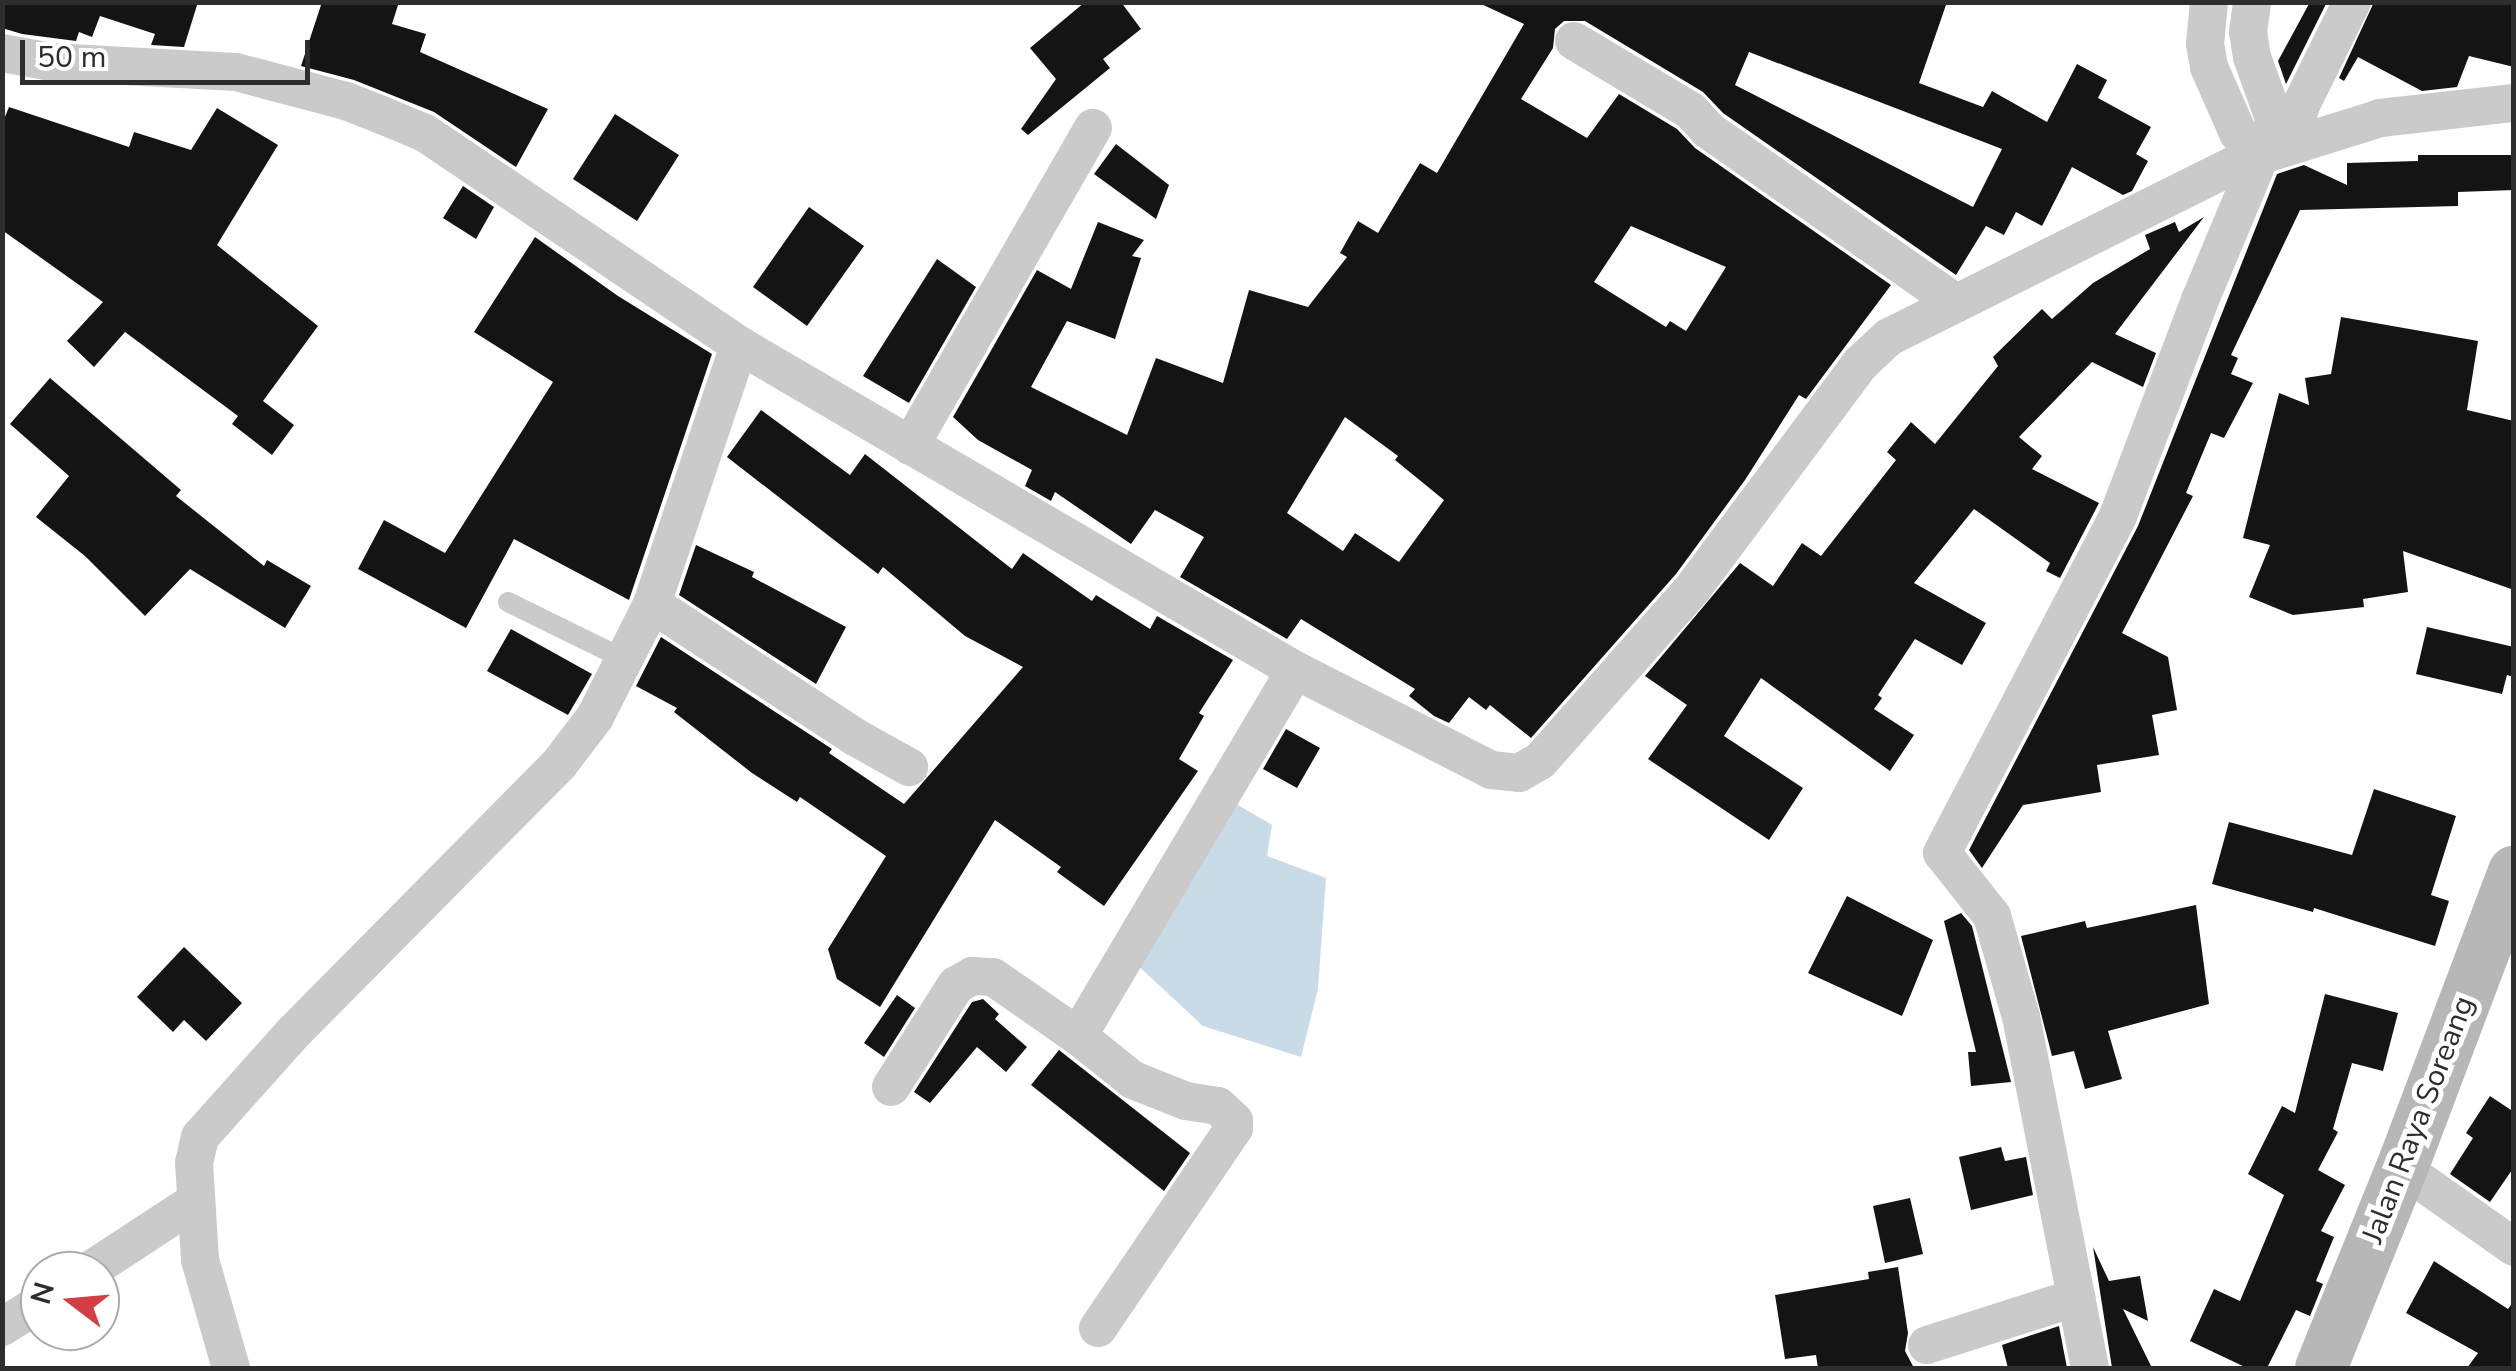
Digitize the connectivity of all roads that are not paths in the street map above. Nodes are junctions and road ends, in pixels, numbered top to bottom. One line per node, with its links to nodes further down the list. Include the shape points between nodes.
1 (2209, 2): 8 (street, via 2209,67 2238,132)
2 (2252, 2): 8 (street, via 2252,57 2276,122)
3 (2352, 2): 8 (street)
4 (1574, 42): 9 (street, via 1690,112)
5 (2, 53): 10 (street, via 51,62 236,72 346,101 425,133)
6 (2514, 104): 8 (street, via 2380,118)
7 (1093, 128): 11 (street)
8 (2276, 150): 9 (street); 24 (street, via 2200,300 2118,516 1942,852 1992,916 2021,1017)
9 (1953, 301): 15 (street, via 1872,349 1693,588 1530,768 1491,770)
10 (739, 345): 11 (street); 13 (street)
11 (910, 446): 15 (street)
12 (508, 602): 14 (lane)
13 (652, 604): 14 (street); 16 (street)
14 (626, 660): 21 (street, via 560,763 212,1120 195,1150)
15 (1294, 670): 18 (street)
16 (909, 767)
17 (2514, 870): 20 (main road, Jalan Raya Soreang)
18 (1078, 1036): 19 (street, via 994,977 972,976 956,985); 25 (street, via 1133,1080 1218,1106 1234,1122)
19 (890, 1087)
20 (2402, 1168): 22 (street); 29 (main road, Jalan Raya Soreang)
21 (196, 1201): 23 (street); 27 (street, via 200,1260)
22 (2514, 1247)
23 (120, 1251)
24 (2077, 1297): 26 (street); 28 (street)
25 (1098, 1328)
26 (1927, 1345)
27 (231, 1368)
28 (2090, 1368)
29 (2320, 1368)

